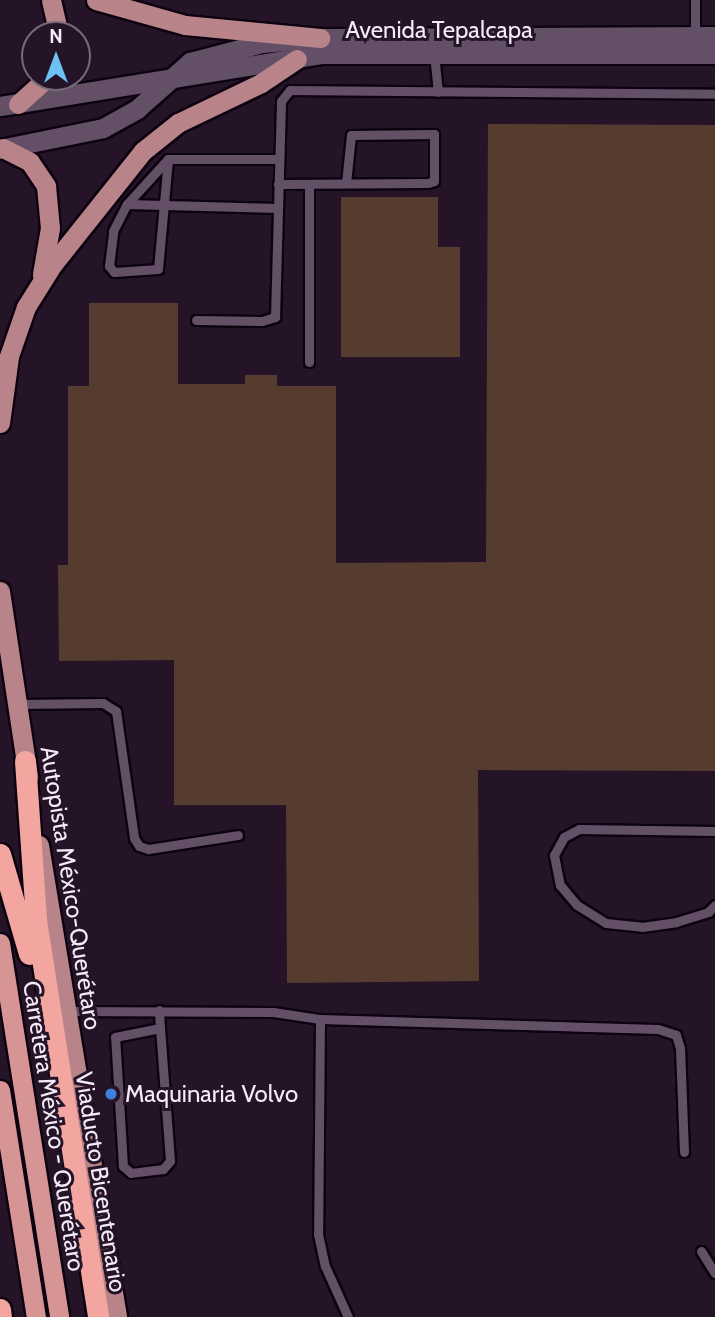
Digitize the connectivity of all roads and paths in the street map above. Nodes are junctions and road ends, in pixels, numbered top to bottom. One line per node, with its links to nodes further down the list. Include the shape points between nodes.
1 (51, 0): 4 (main road)
2 (96, 0): 7 (main road, via 185,25)
3 (695, 0): 5 (lane)
4 (56, 21)
5 (695, 36): 6 (main road, Avenida Tepalcapa); 7 (main road, Avenida Tepalcapa)
6 (715, 36)
7 (320, 38): 11 (main road, Avenida Tepalcapa, via 218,51 190,62)
8 (434, 54): 9 (main road, Avenida Tepalcapa); 10 (main road, Avenida Tepalcapa); 13 (lane)
9 (715, 54)
10 (297, 59): 11 (main road, Avenida Tepalcapa); 25 (main road, via 160,136)
11 (165, 80): 15 (main road, Avenida Tepalcapa); 16 (main road, Avenida Tepalcapa, via 137,109 115,123 81,135)
12 (28, 91): 15 (main road)
13 (438, 92): 14 (lane); 18 (lane, via 290,90 281,100)
14 (715, 94)
15 (9, 105)
16 (2, 148): 25 (main road, via 30,162 49,194 48,247)
17 (168, 159): 18 (lane); 22 (lane); 23 (lane)
18 (277, 159): 20 (lane)
19 (346, 183): 19 (lane, via 434,181 434,134 351,135); 21 (lane)
20 (278, 184): 21 (lane); 24 (lane)
21 (309, 184): 27 (lane)
22 (127, 204): 23 (lane); 23 (lane, via 113,231 109,265 114,272 158,269)
23 (164, 205): 24 (lane)
24 (278, 208): 26 (lane, via 275,317 262,321)
25 (38, 285): 28 (main road, via 9,356)
26 (196, 320)
27 (309, 362)
28 (0, 423)
29 (0, 591): 30 (main road, Autopista México-Querétaro)
30 (17, 704): 31 (main road, Autopista México-Querétaro); 33 (lane, via 103,703 116,711 134,838 139,846 148,849)
31 (25, 761): 38 (main road, Autopista México-Querétaro); 41 (highway, via 36,920)
32 (715, 831): 35 (lane, via 579,829 564,837 554,855 560,885 577,905 606,923 642,927 676,922 708,912)
33 (238, 835)
34 (0, 855): 41 (highway)
35 (715, 905)
36 (0, 943): 49 (highway, Carretera México - Querétaro)
37 (159, 1010): 38 (lane); 39 (lane, via 273,1012); 40 (lane)
38 (66, 1011): 51 (main road, Autopista México-Querétaro)
39 (320, 1019): 43 (lane, via 658,1029 676,1035); 52 (lane, via 318,1234 325,1266)
40 (160, 1028): 40 (lane, via 170,1161 163,1169 131,1173 123,1166 115,1038 121,1033)
41 (54, 1055): 50 (highway, Viaducto Bicentenario)
42 (0, 1090): 48 (highway, Carretera México - Querétaro)
43 (684, 1152)
44 (701, 1251): 45 (lane)
45 (715, 1273)
46 (0, 1309): 47 (highway)
47 (1, 1317)
48 (36, 1317)
49 (60, 1317)
50 (98, 1317)
51 (117, 1317)
52 (348, 1317)

